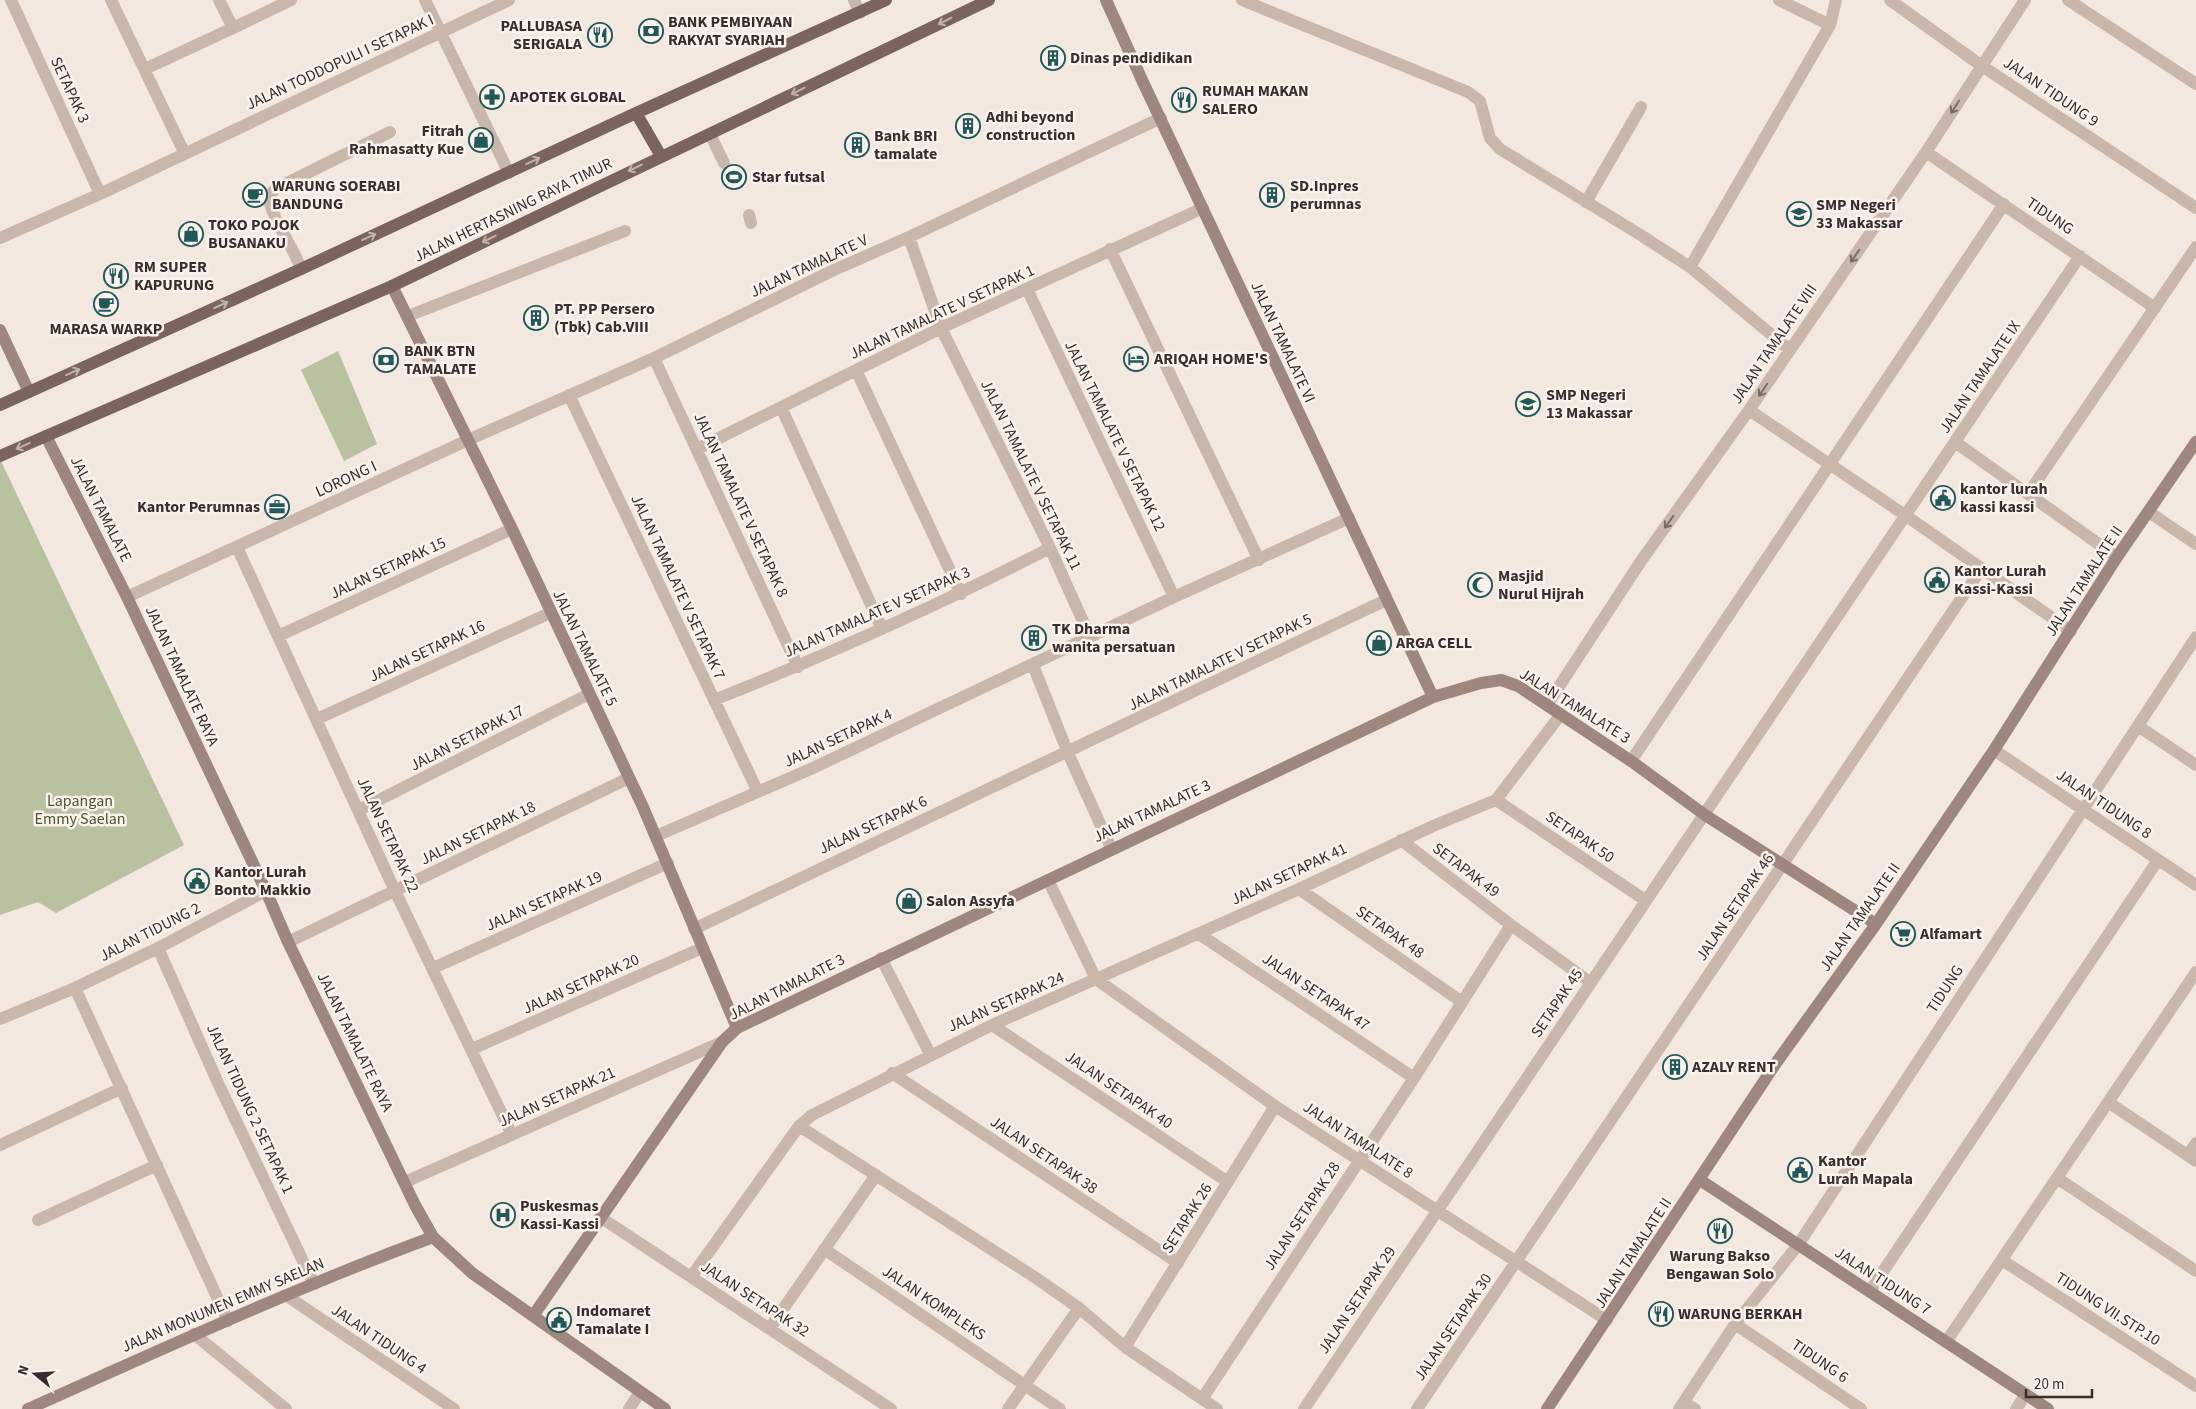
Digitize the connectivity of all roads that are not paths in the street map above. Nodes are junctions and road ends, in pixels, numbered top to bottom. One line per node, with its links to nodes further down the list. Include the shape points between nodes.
1 (11, 0): 34 (street, SETAPAK 3)
2 (111, 0): 22 (street)
3 (219, 0): 19 (street)
4 (291, 0): 19 (street)
5 (425, 0): 20 (street)
6 (509, 0): 20 (street, JALAN TODDOPULI I SETAPAK I)
7 (854, 0): 17 (street)
8 (886, 0): 17 (main road)
9 (989, 0): 28 (main road, JALAN HERTASNING RAYA TIMUR, one-way to 28)
10 (1106, 0): 26 (street, JALAN TAMALATE VI)
11 (1242, 0): 35 (street, via 1468,92 1480,101 1490,138 1500,149)
12 (1779, 0): 18 (street)
13 (1836, 0): 18 (street)
14 (1890, 0): 21 (street, JALAN TIDUNG 9)
15 (2025, 0): 21 (street, JALAN TAMALATE VIII)
16 (2068, 0): 23 (street)
17 (860, 12): 25 (main road)
18 (1830, 25): 45 (street)
19 (233, 28): 22 (street)
20 (441, 32): 29 (street, JALAN TODDOPULI I SETAPAK I); 33 (street)
21 (1982, 66): 30 (street, JALAN TAMALATE VIII, one-way to 30); 38 (street, JALAN TIDUNG 9)
22 (145, 69): 29 (street)
23 (2196, 84)
24 (1641, 107): 35 (street)
25 (636, 113): 31 (main road); 33 (main road, one-way to 25)
26 (1161, 118): 37 (street, JALAN TAMALATE VI); 40 (street, JALAN TAMALATE V)
27 (390, 132): 46 (street, via 275,189 269,197 270,207)
28 (710, 134): 31 (main road, JALAN HERTASNING RAYA TIMUR); 32 (street)
29 (184, 152): 34 (street, JALAN TODDOPULI I SETAPAK I)
30 (1926, 152): 36 (street, TIDUNG); 53 (street, JALAN TAMALATE VIII, one-way to 53)
31 (662, 156): 47 (main road, JALAN HERTASNING RAYA TIMUR, one-way to 47)
32 (724, 163)
33 (509, 173): 46 (main road, one-way to 33)
34 (100, 194): 41 (street, JALAN TODDOPULI I SETAPAK I)
35 (1586, 202): 45 (street)
36 (2004, 204): 44 (street, TIDUNG); 67 (street)
37 (1203, 208): 43 (street, JALAN TAMALATE V SETAPAK 1); 71 (street, JALAN TAMALATE VI)
38 (2196, 208)
39 (624, 232): 50 (street)
40 (909, 237): 51 (street, JALAN TAMALATE V SETAPAK 11); 54 (street, JALAN TAMALATE V)
41 (0, 238)
42 (2196, 247): 49 (street)
43 (1110, 249): 48 (street, JALAN TAMALATE V SETAPAK 1); 77 (street)
44 (2080, 256): 49 (street, TIDUNG); 63 (street, JALAN TAMALATE IX)
45 (1690, 267): 53 (street)
46 (301, 269): 56 (main road, one-way to 46)
47 (392, 286): 50 (street, JALAN TAMALATE 5); 61 (main road, JALAN HERTASNING RAYA TIMUR)
48 (1027, 289): 51 (street, JALAN TAMALATE V SETAPAK 1); 81 (street, JALAN TAMALATE V SETAPAK 12)
49 (2155, 308): 68 (street)
50 (408, 316): 62 (street, JALAN TAMALATE 5)
51 (942, 328): 55 (street, JALAN TAMALATE V SETAPAK 1); 75 (street, JALAN TAMALATE V SETAPAK 11)
52 (0, 330): 56 (street)
53 (1790, 350): 60 (street, JALAN TAMALATE VIII, one-way to 60)
54 (654, 358): 57 (street, JALAN TAMALATE V); 65 (street, JALAN TAMALATE V SETAPAK 8)
55 (856, 370): 59 (street, JALAN TAMALATE V SETAPAK 1); 79 (street)
56 (29, 392): 58 (main road)
57 (569, 396): 62 (street, JALAN TAMALATE V); 94 (street, JALAN TAMALATE V SETAPAK 7)
58 (0, 404)
59 (781, 407): 65 (street, JALAN TAMALATE V SETAPAK 1); 84 (street)
60 (1749, 410): 67 (street); 95 (street, JALAN TAMALATE VIII, one-way to 95, via 1641,561)
61 (46, 436): 66 (main road, JALAN HERTASNING RAYA TIMUR, one-way to 66); 80 (street, JALAN TAMALATE)
62 (468, 440): 72 (street, JALAN TAMALATE 5); 74 (street, LORONG I)
63 (1955, 442): 68 (street); 70 (street, JALAN TAMALATE IX)
64 (2196, 442): 69 (street, JALAN TAMALATE II)
65 (697, 449): 91 (street, JALAN TAMALATE V SETAPAK 8)
66 (0, 456)
67 (1829, 464): 70 (street); 101 (street)
68 (2028, 494): 76 (street)
69 (2149, 512): 73 (street); 76 (street, JALAN TAMALATE II)
70 (1905, 515): 78 (street); 108 (street, JALAN TAMALATE IX)
71 (1349, 518): 77 (street, JALAN SETAPAK 4); 82 (street, JALAN TAMALATE VI)
72 (512, 529): 83 (street, JALAN TAMALATE 5); 86 (street, JALAN SETAPAK 15)
73 (2196, 544)
74 (237, 547): 80 (street, LORONG I); 86 (street, JALAN SETAPAK 22)
75 (1050, 548): 79 (street, JALAN TAMALATE V SETAPAK 3); 87 (street, JALAN TAMALATE V SETAPAK 11)
76 (2118, 557): 85 (street, JALAN TAMALATE II)
77 (1258, 560): 81 (street, JALAN SETAPAK 4)
78 (1981, 569): 85 (street); 114 (street, JALAN SETAPAK 46)
79 (961, 594): 84 (street, JALAN TAMALATE V SETAPAK 3)
80 (127, 597): 118 (street, JALAN TAMALATE RAYA)
81 (1174, 597): 87 (street, JALAN SETAPAK 4)
82 (1386, 600): 93 (street, JALAN TAMALATE VI); 100 (street, JALAN TAMALATE V SETAPAK 5)
83 (550, 613): 92 (street, JALAN TAMALATE 5); 97 (street, JALAN SETAPAK 16)
84 (882, 629): 91 (street, JALAN TAMALATE V SETAPAK 3)
85 (2071, 631): 99 (street, JALAN TAMALATE II)
86 (278, 636): 97 (street, JALAN SETAPAK 22)
87 (1090, 636): 90 (street, JALAN SETAPAK 4)
88 (2196, 637): 89 (street, TIDUNG)
89 (2192, 651): 98 (street, TIDUNG)
90 (1033, 665): 100 (street); 104 (street, JALAN SETAPAK 4)
91 (798, 666): 94 (street, JALAN TAMALATE V SETAPAK 3)
92 (589, 694): 103 (street, JALAN TAMALATE 5); 107 (street, JALAN SETAPAK 17)
93 (1433, 697): 95 (street, JALAN TAMALATE 3, via 1501,680 1518,686); 111 (street, JALAN TAMALATE 3)
94 (714, 700): 104 (street, JALAN TAMALATE V SETAPAK 7)
95 (1546, 705): 96 (street, JALAN TAMALATE 3)
96 (1561, 714): 101 (street, JALAN TAMALATE 3); 105 (street)
97 (317, 719): 107 (street, JALAN SETAPAK 22)
98 (2138, 726): 102 (street); 106 (street, TIDUNG)
99 (1994, 750): 106 (street, JALAN TIDUNG 8); 121 (street, JALAN TAMALATE II)
100 (1068, 753): 111 (street); 123 (street, JALAN SETAPAK 6)
101 (1631, 761): 108 (street, JALAN TAMALATE 3)
102 (2196, 765)
103 (629, 778): 109 (street, JALAN TAMALATE 5); 119 (street, JALAN SETAPAK 18)
104 (758, 792): 109 (street, JALAN SETAPAK 4)
105 (1496, 800): 110 (street, JALAN SETAPAK 41); 120 (street, SETAPAK 50)
106 (2082, 809): 112 (street, JALAN TIDUNG 8); 162 (street, TIDUNG)
107 (359, 810): 119 (street, JALAN SETAPAK 22)
108 (1705, 815): 114 (street, JALAN TAMALATE 3); 120 (street, SETAPAK 45)
109 (656, 836): 113 (street, JALAN TAMALATE 5)
110 (1401, 840): 117 (street, JALAN SETAPAK 41); 122 (street, SETAPAK 49)
111 (1111, 848): 115 (street, JALAN TAMALATE 3)
112 (2158, 860): 116 (street, JALAN TIDUNG 8); 170 (street)
113 (668, 863): 123 (street, JALAN TAMALATE 5); 129 (street, JALAN SETAPAK 19)
114 (1784, 864): 121 (street, JALAN TAMALATE 3); 166 (street, JALAN SETAPAK 46)
115 (1048, 880): 128 (street, JALAN TAMALATE 3); 131 (street)
116 (2196, 885)
117 (1299, 889): 124 (street, JALAN SETAPAK 41); 134 (street, SETAPAK 48)
118 (266, 891): 125 (street, JALAN TAMALATE RAYA); 126 (street, JALAN TIDUNG 2)
119 (395, 891): 125 (street, JALAN SETAPAK 18); 129 (street, JALAN SETAPAK 22)
120 (1645, 900): 132 (street, SETAPAK 45)
121 (1876, 924): 155 (street, JALAN TAMALATE II, via 1776,1063)
122 (1511, 925): 132 (street, SETAPAK 49); 134 (street, JALAN SETAPAK 28)
123 (694, 929): 127 (street, JALAN TAMALATE 5)
124 (1199, 934): 131 (street, JALAN SETAPAK 41); 142 (street, JALAN SETAPAK 47)
125 (288, 942): 156 (street, JALAN TAMALATE RAYA)
126 (158, 948): 133 (street, JALAN TIDUNG 2); 169 (street, JALAN TIDUNG 2 SETAPAK 1)
127 (702, 948): 137 (street, JALAN TAMALATE 5); 139 (street, JALAN SETAPAK 20)
128 (881, 958): 137 (street, JALAN TAMALATE 3); 140 (street)
129 (433, 968): 139 (street, JALAN SETAPAK 22)
130 (2196, 972): 144 (street)
131 (1096, 979): 136 (street, JALAN SETAPAK 24); 145 (street, JALAN TAMALATE 8)
132 (1591, 983): 158 (street, SETAPAK 45)
133 (75, 988): 135 (street, JALAN TIDUNG 2); 143 (street)
134 (1462, 1002): 142 (street, JALAN SETAPAK 28)
135 (0, 1019)
136 (992, 1024): 140 (street, JALAN SETAPAK 24); 157 (street, JALAN SETAPAK 40)
137 (737, 1028): 138 (street, JALAN TAMALATE 3)
138 (722, 1042): 147 (street, JALAN SETAPAK 21); 159 (street, JALAN TAMALATE 3)
139 (472, 1049): 147 (street, JALAN SETAPAK 22)
140 (930, 1054): 141 (street, JALAN SETAPAK 24)
141 (892, 1073): 146 (street, JALAN SETAPAK 24, via 812,1115); 165 (street, JALAN SETAPAK 38)
142 (1414, 1078): 151 (street, JALAN SETAPAK 28)
143 (122, 1088): 149 (street); 152 (street)
144 (2108, 1102): 150 (street); 154 (street)
145 (1275, 1106): 151 (street, JALAN TAMALATE 8); 157 (street, SETAPAK 26)
146 (799, 1126): 153 (street); 168 (street, JALAN SETAPAK 24)
147 (512, 1135): 156 (street, JALAN SETAPAK 21)
148 (2196, 1144): 150 (street)
149 (0, 1145)
150 (2192, 1158)
151 (1359, 1160): 158 (street, JALAN TAMALATE 8); 185 (street, JALAN SETAPAK 28)
152 (157, 1165): 160 (street); 174 (street)
153 (876, 1175): 163 (street); 172 (street)
154 (2057, 1178): 164 (street); 167 (street)
155 (1700, 1180): 162 (street, JALAN TIDUNG 7); 175 (street, JALAN TAMALATE II)
156 (405, 1182): 161 (street, JALAN TAMALATE RAYA)
157 (1228, 1182): 165 (street, SETAPAK 26)
158 (1437, 1210): 166 (street, JALAN TAMALATE 8); 196 (street, JALAN SETAPAK 29)
159 (600, 1217): 168 (street, JALAN SETAPAK 32); 173 (street, JALAN TAMALATE 3)
160 (38, 1220)
161 (433, 1237): 169 (street, JALAN MONUMEN EMMY SAELAN); 173 (street, JALAN TAMALATE RAYA, via 472,1274)
162 (1798, 1245): 170 (street, JALAN TIDUNG 7); 176 (street, TIDUNG)
163 (824, 1249): 177 (street); 181 (street, JALAN KOMPLEKS)
164 (2002, 1260): 179 (street); 182 (street, TIDUNG VII.STP.10)
165 (1178, 1263): 180 (street, SETAPAK 26)
166 (1516, 1263): 175 (street, JALAN TAMALATE 8); 197 (street, JALAN SETAPAK 30)
167 (2196, 1271)
168 (691, 1277): 177 (street, JALAN SETAPAK 32)
169 (314, 1284): 171 (street, JALAN MONUMEN EMMY SAELAN)
170 (1870, 1291): 179 (street, JALAN TIDUNG 7)
171 (287, 1296): 174 (street, JALAN MONUMEN EMMY SAELAN); 189 (street, JALAN TIDUNG 4)
172 (1079, 1308): 180 (street); 181 (street)
173 (533, 1316): 183 (street, JALAN TAMALATE RAYA)
174 (228, 1320): 178 (street, JALAN MONUMEN EMMY SAELAN)
175 (1608, 1320): 198 (street, JALAN TAMALATE II)
176 (1735, 1324): 186 (street, TIDUNG); 199 (street, TIDUNG 6)
177 (770, 1328): 192 (street, JALAN SETAPAK 32)
178 (194, 1334): 187 (street, JALAN MONUMEN EMMY SAELAN); 188 (street)
179 (1946, 1342): 184 (street, JALAN TIDUNG 7)
180 (1125, 1347): 185 (street)
181 (1025, 1385): 193 (street); 194 (street, JALAN KOMPLEKS)
182 (2196, 1386)
183 (640, 1392): 190 (street); 191 (street, JALAN TAMALATE RAYA)
184 (2026, 1394): 200 (street); 201 (street, JALAN TIDUNG 7)
185 (1202, 1399): 195 (street)
186 (1686, 1407)
187 (28, 1409)
188 (286, 1409)
189 (454, 1409)
190 (628, 1409)
191 (666, 1409)
192 (891, 1409)
193 (1008, 1409)
194 (1060, 1409)
195 (1217, 1409)
196 (1304, 1409)
197 (1417, 1409)
198 (1547, 1409)
199 (1861, 1409)
200 (2016, 1409)
201 (2048, 1409)

